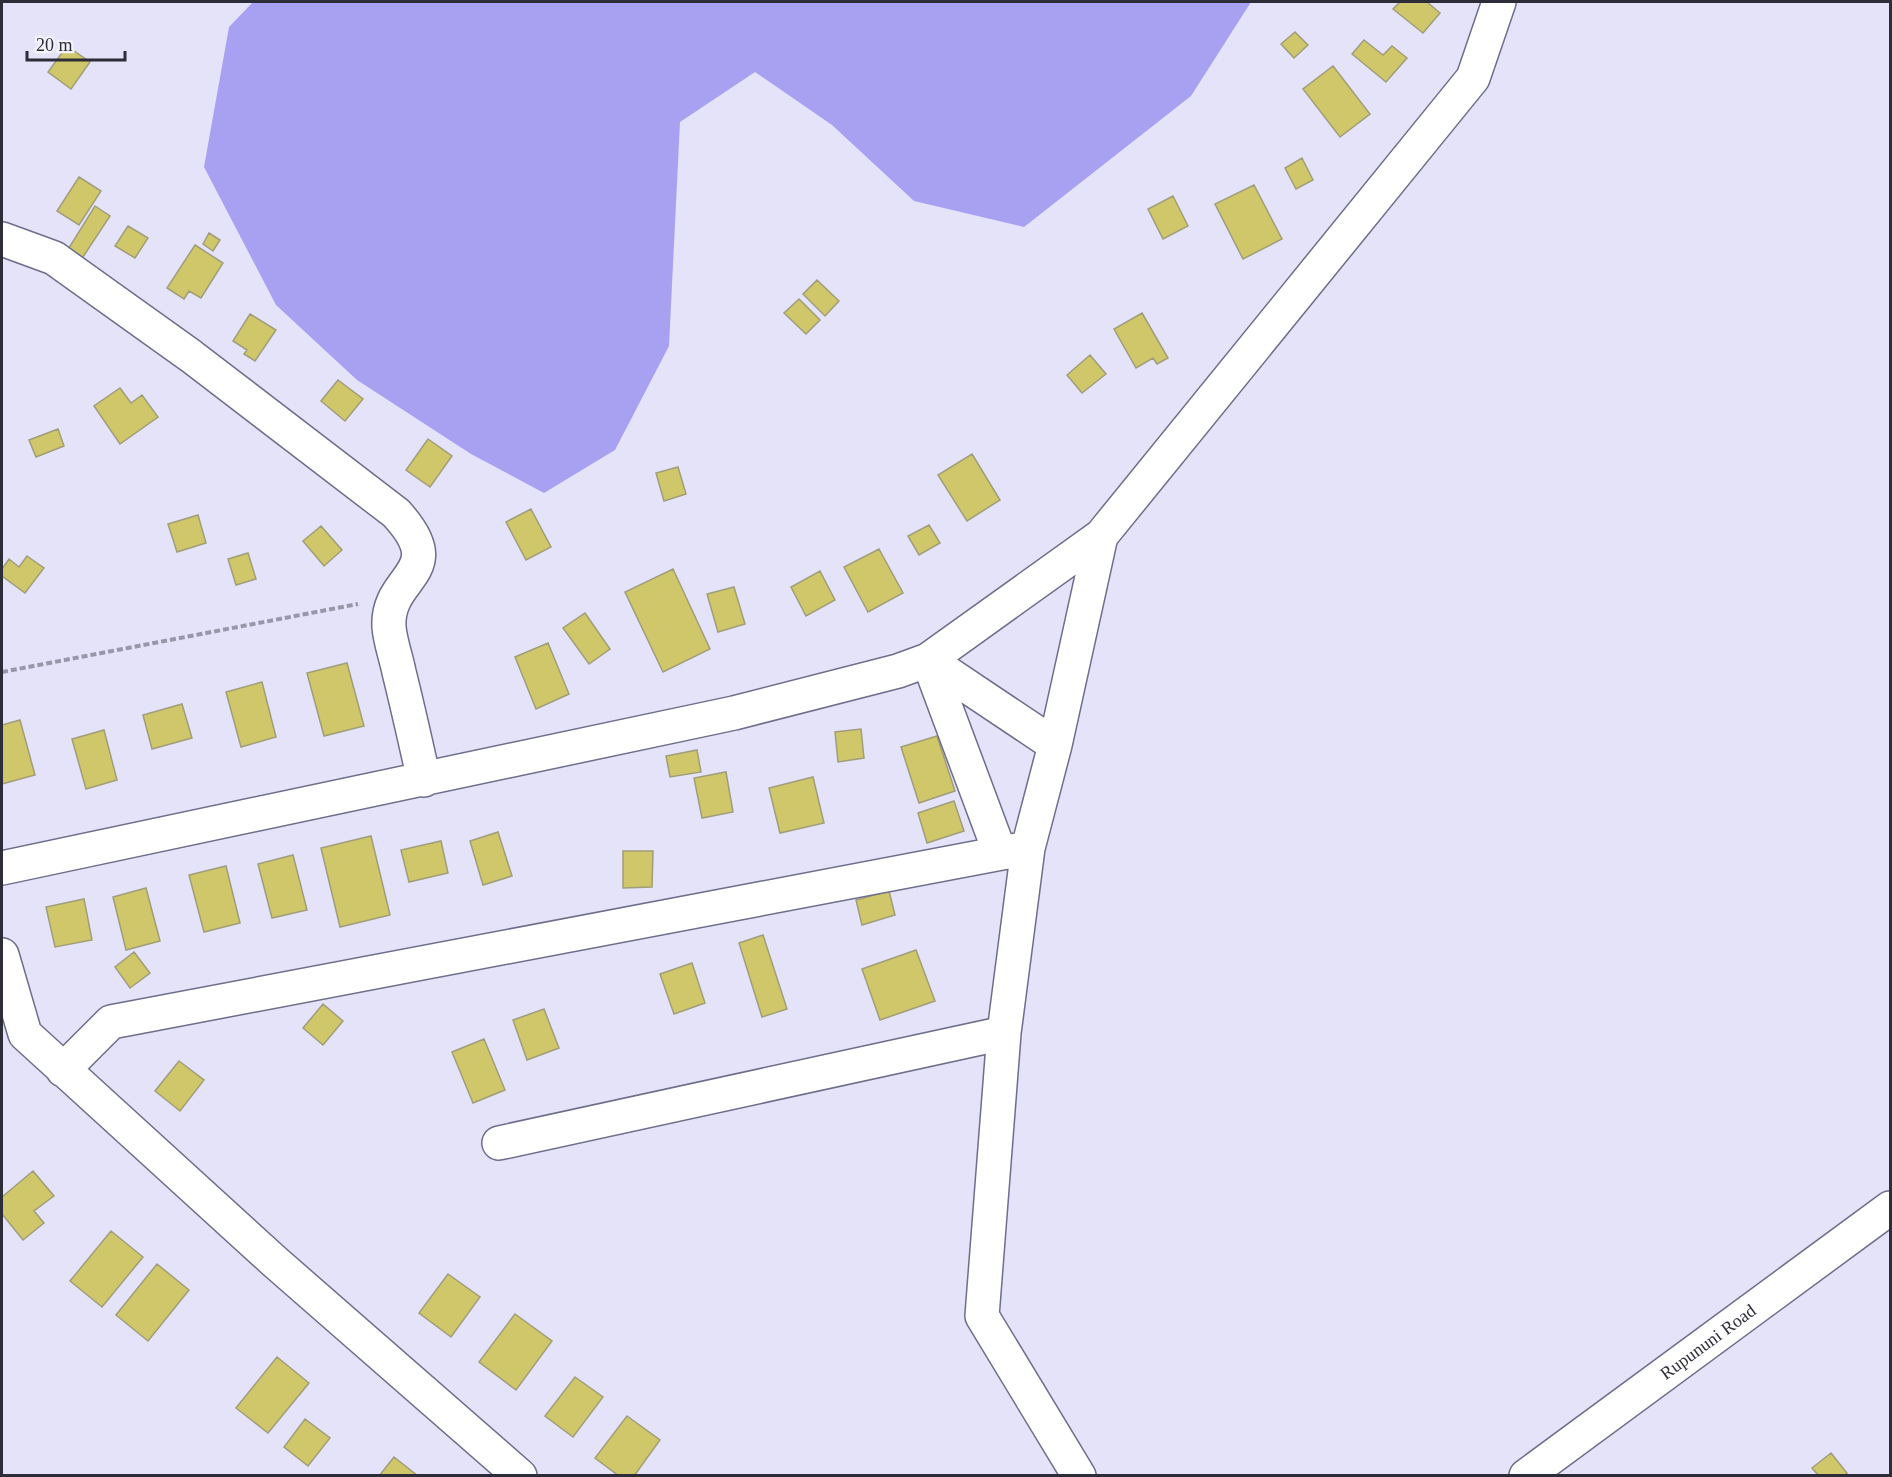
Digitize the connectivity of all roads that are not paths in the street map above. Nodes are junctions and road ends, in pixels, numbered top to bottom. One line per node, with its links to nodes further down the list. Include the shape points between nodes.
1 (1499, 2): 3 (street, via 1473,78)
2 (2, 239): 6 (street, via 54,258 191,356 396,513 412,531 419,553 414,574 394,597 389,626)
3 (1101, 536): 4 (street); 5 (street)
4 (928, 660): 5 (street); 6 (street, via 734,713); 7 (street)
5 (1055, 745): 7 (street)
6 (424, 780): 8 (street)
7 (1014, 850): 10 (street); 11 (street, via 111,1022)
8 (2, 868)
9 (2, 956): 11 (street, via 25,1034)
10 (1004, 1034): 12 (street); 15 (street, via 982,1316)
11 (63, 1070): 14 (street)
12 (499, 1143)
13 (1890, 1208): 16 (street, Rupununi Road)
14 (520, 1476)
15 (1079, 1476)
16 (1526, 1476)

